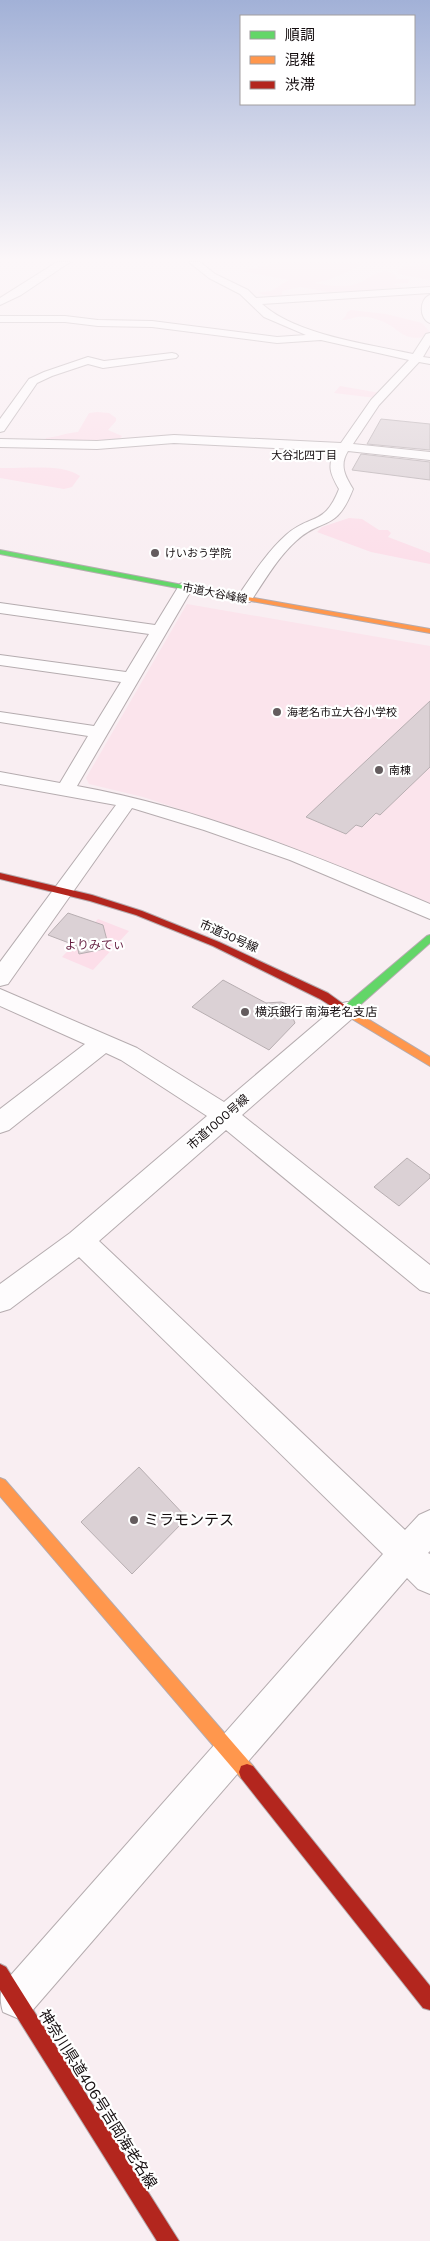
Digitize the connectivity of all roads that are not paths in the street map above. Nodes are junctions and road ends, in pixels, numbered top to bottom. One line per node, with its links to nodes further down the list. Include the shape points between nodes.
1 (71, 367): 4 (street, via 33,381)
2 (408, 367): 7 (street, via 377,400)
3 (0, 405): 4 (street)
4 (16, 406): 5 (street)
5 (0, 428)
6 (0, 443): 7 (street, via 97,444 174,440)
7 (346, 447): 8 (street); 11 (street, via 338,457 336,473 346,489 342,502 326,520 302,529 291,538)
8 (430, 456)
9 (0, 552): 10 (street, 市道大谷峰線)
10 (185, 587): 11 (street, 市道大谷峰線); 13 (street)
11 (244, 599): 14 (street, 市道大谷峰線)
12 (0, 608): 13 (street)
13 (158, 630): 16 (street)
14 (430, 631)
15 (0, 660): 16 (street)
16 (131, 678): 18 (street)
17 (0, 717): 18 (street)
18 (99, 732): 20 (street)
19 (0, 778): 20 (street)
20 (65, 790): 21 (street)
21 (128, 801): 23 (street); 24 (street, via 297,856)
22 (0, 876): 23 (street, 市道30号線)
23 (63, 890): 26 (street); 28 (street, 市道30号線, via 139,913 216,944)
24 (430, 912)
25 (430, 938): 28 (street, 市道1000号線)
26 (0, 978)
27 (0, 996): 29 (street)
28 (347, 1010): 30 (street, 市道30号線); 31 (street, 市道1000号線)
29 (104, 1042): 31 (street, via 129,1054); 32 (street)
30 (430, 1062)
31 (226, 1116): 33 (street, 市道1000号線); 34 (street)
32 (0, 1123)
33 (80, 1241): 35 (street, 市道1000号線); 38 (street)
34 (430, 1281)
35 (0, 1300)
36 (0, 1486): 39 (street)
37 (430, 1526): 38 (street)
38 (418, 1566): 39 (street)
39 (232, 1754): 40 (street); 41 (street)
40 (8, 1985): 42 (street, 神奈川県道406号吉岡海老名線)
41 (430, 2002)
42 (169, 2241)

